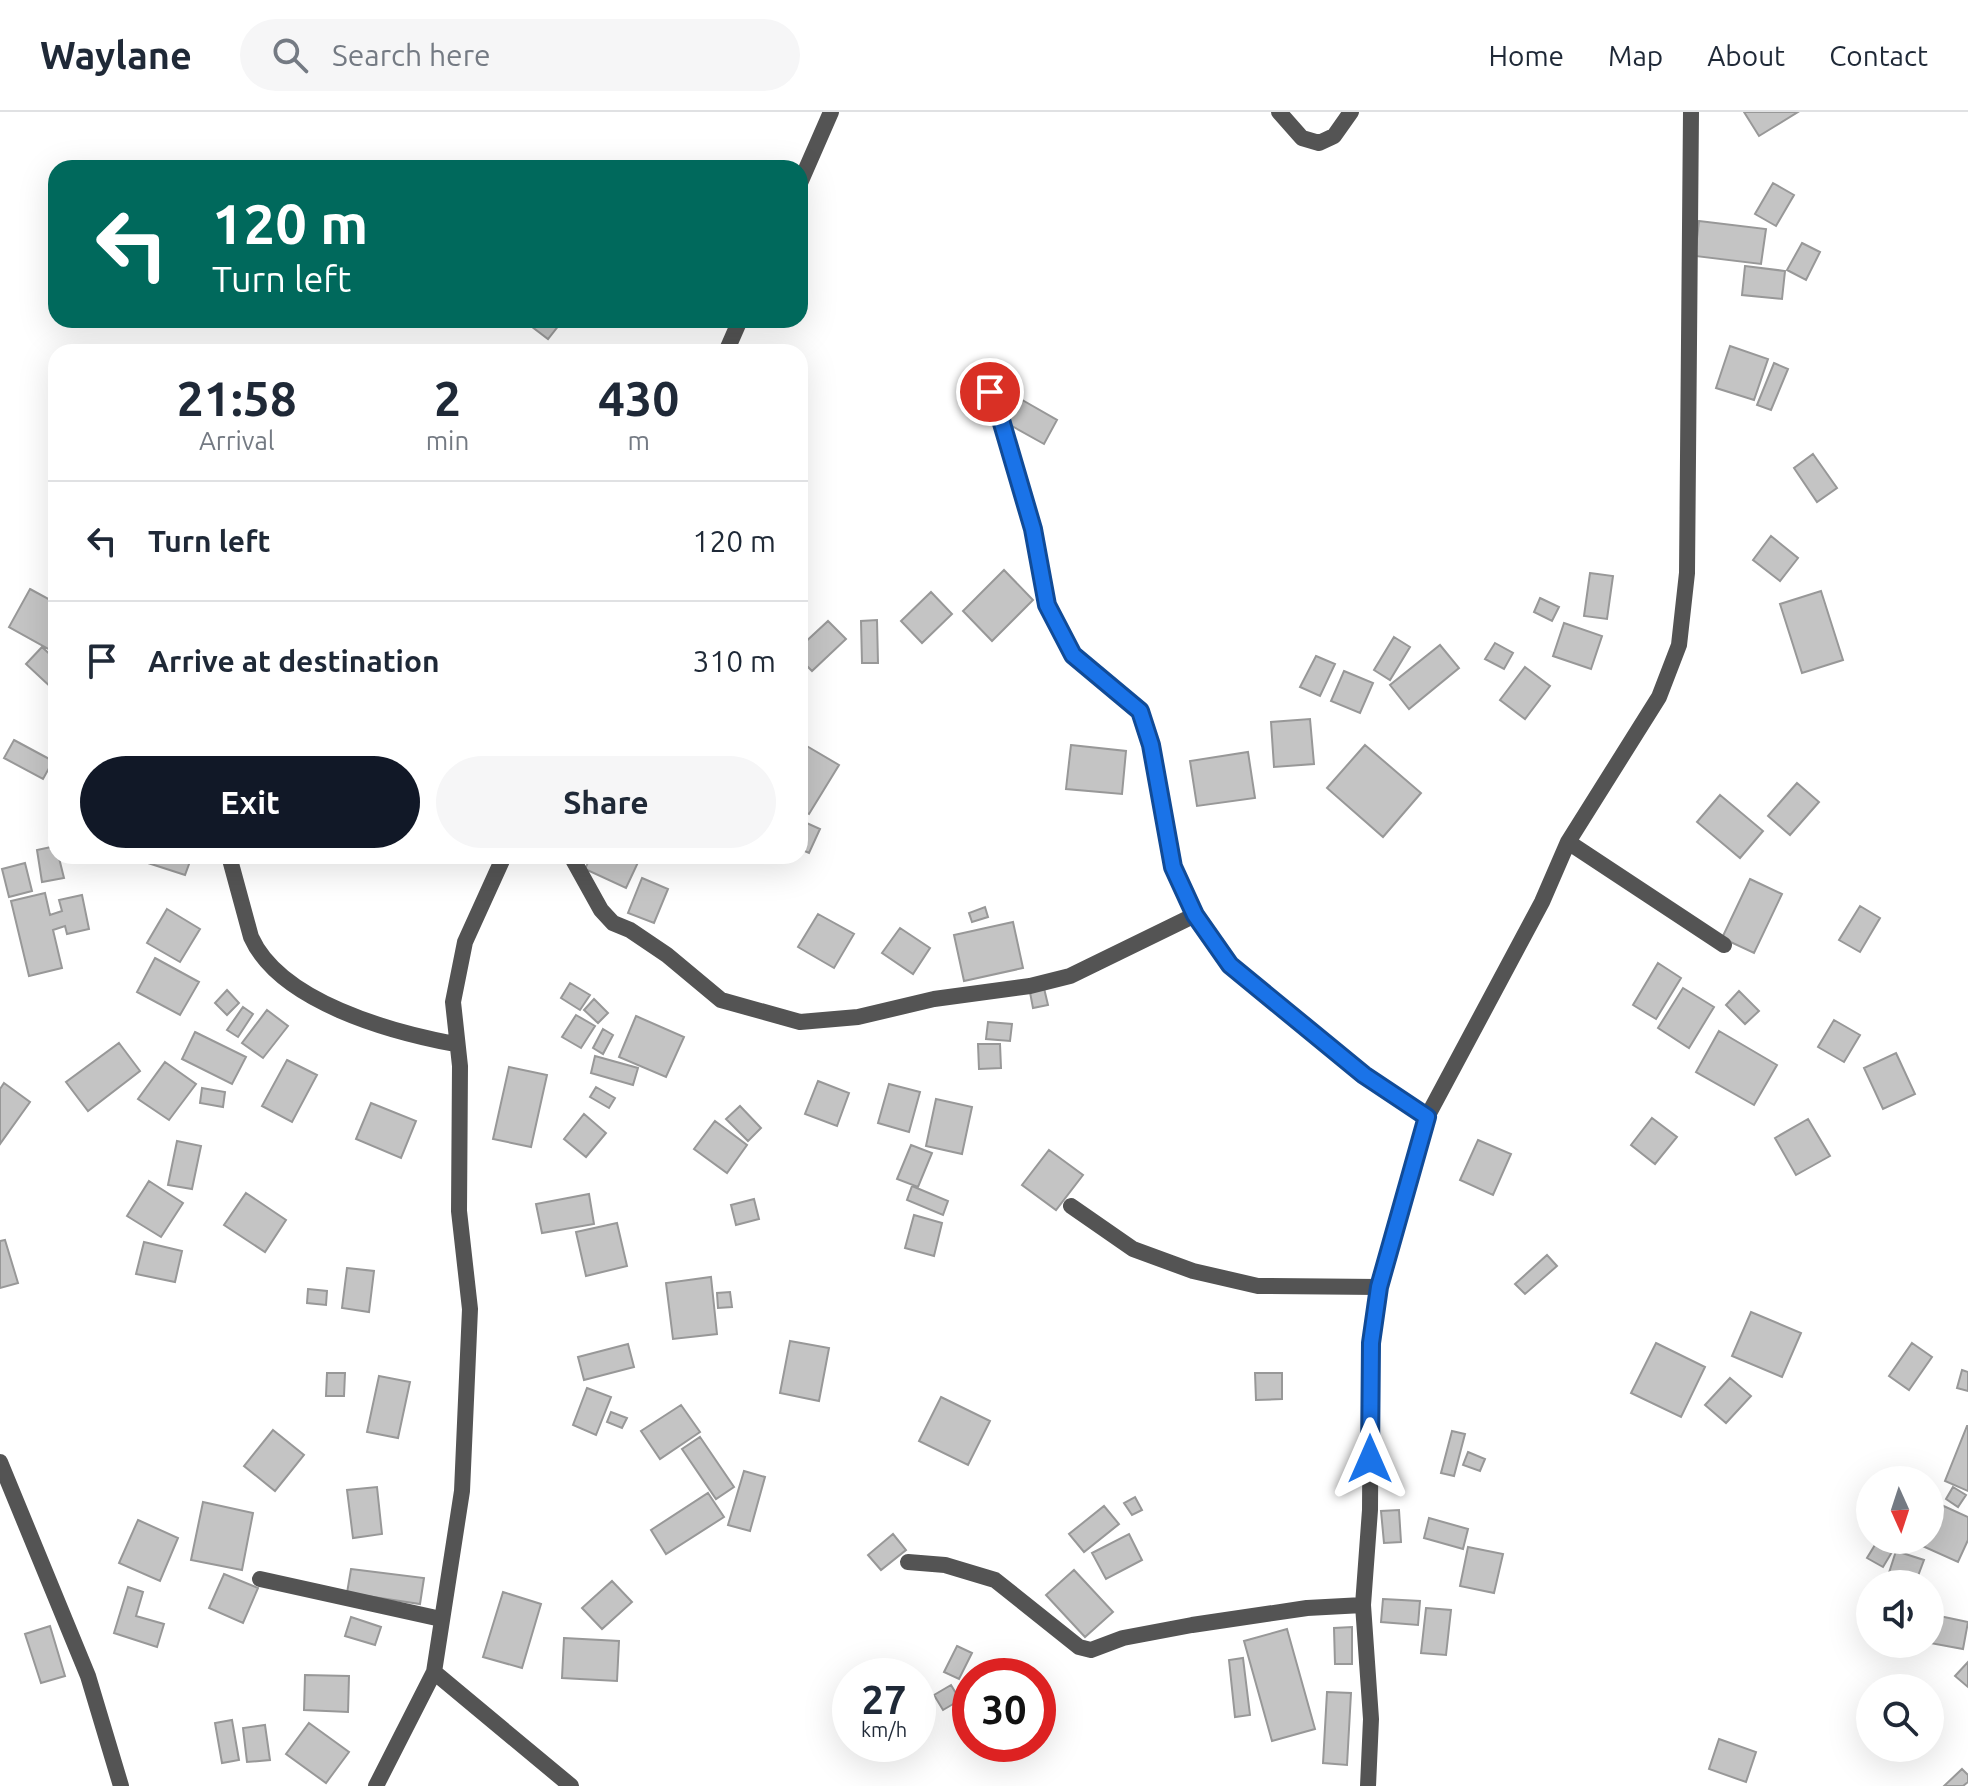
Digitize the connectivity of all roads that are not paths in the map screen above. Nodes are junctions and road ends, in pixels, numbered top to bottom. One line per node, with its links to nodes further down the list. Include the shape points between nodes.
1 (831, 112): 5 (street)
2 (1279, 112): 3 (street, via 1302,138 1319,143 1334,136)
3 (1351, 112)
4 (1691, 112): 7 (street, via 1687,573 1679,645 1659,697)
5 (808, 165)
6 (990, 392): 11 (street, via 1033,529 1047,605 1073,655 1140,711 1173,867)
7 (1568, 842): 12 (street); 14 (street, via 1542,902)
8 (231, 864): 13 (street, via 256,949 278,973 326,1004 400,1034)
9 (500, 864): 13 (street, via 465,942 453,1002)
10 (575, 864): 11 (street, via 613,923 667,955 721,1000 800,1022 858,1017 1070,976)
11 (1195, 915): 14 (street, via 1230,965 1364,1075)
12 (1724, 945)
13 (455, 1044): 21 (street, via 460,1066 459,1211 470,1309 462,1491)
14 (1427, 1117): 16 (street)
15 (1071, 1206): 16 (street, via 1133,1249 1193,1271 1258,1286)
16 (1379, 1287): 20 (street, via 1371,1343 1370,1510)
17 (0, 1462): 23 (street, via 88,1676)
18 (908, 1562): 20 (street, via 945,1565 995,1580 1079,1647 1091,1650 1192,1625)
19 (260, 1579): 21 (street)
20 (1363, 1605): 26 (street, via 1371,1719)
21 (441, 1619): 22 (street)
22 (434, 1672): 24 (street); 25 (street)
23 (121, 1786)
24 (376, 1786)
25 (571, 1786)
26 (1368, 1786)

